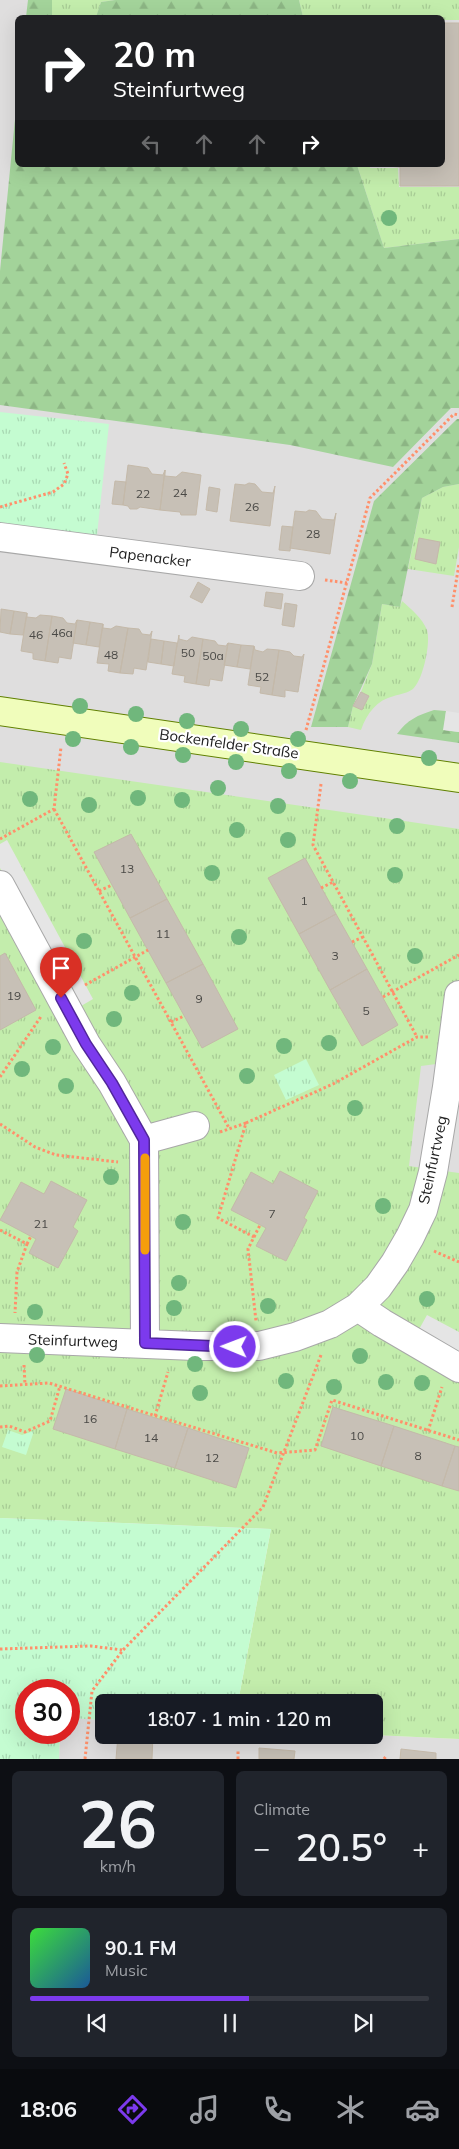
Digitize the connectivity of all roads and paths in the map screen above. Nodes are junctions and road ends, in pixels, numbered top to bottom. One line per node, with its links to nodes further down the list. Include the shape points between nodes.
1 (459, 415): 9 (path, via 454,414 370,498)
2 (64, 463): 3 (path, via 68,474 64,484 52,492)
3 (0, 507)
4 (0, 537): 6 (street, Papenacker)
5 (459, 564): 7 (path)
6 (300, 576)
7 (452, 607)
8 (0, 711): 11 (main road, Bockenfelder Straße)
9 (306, 731)
10 (61, 747): 13 (path)
11 (459, 778)
12 (321, 784): 15 (path, via 313,845)
13 (54, 809): 14 (path); 19 (path)
14 (0, 839)
15 (333, 882): 18 (path); 20 (path)
16 (0, 885): 27 (street)
17 (112, 885): 19 (path)
18 (321, 888)
19 (99, 891): 24 (path)
20 (363, 937): 21 (path); 25 (path)
21 (352, 942)
22 (148, 950): 24 (path)
23 (459, 955): 25 (path)
24 (135, 957): 27 (path); 30 (path)
25 (393, 993): 28 (path); 31 (path)
26 (459, 995): 32 (street, Steinfurtweg)
27 (61, 998): 33 (path, via 47,1007); 37 (street, via 112,1083)
28 (383, 998)
29 (184, 1016): 30 (path)
30 (171, 1023): 34 (path, via 229,1128)
31 (416, 1037): 32 (path); 34 (path, via 333,1084)
32 (454, 1038): 45 (street, Steinfurtweg, via 433,1172 423,1210 395,1263)
33 (0, 1077)
34 (246, 1123): 41 (path, via 218,1218)
35 (0, 1124): 37 (path, via 35,1147 56,1155 127,1163)
36 (195, 1126): 37 (street)
37 (145, 1150): 48 (street)
38 (260, 1225): 41 (path)
39 (0, 1230): 42 (path)
40 (31, 1236): 42 (path)
41 (254, 1237): 49 (path, via 248,1249)
42 (27, 1244): 47 (path, via 16,1272)
43 (434, 1250): 44 (path)
44 (459, 1262)
45 (358, 1307): 46 (street, Steinfurtweg); 51 (street)
46 (330, 1324): 49 (street, Steinfurtweg); 64 (path, via 329,1336)
47 (7, 1338): 48 (street, Steinfurtweg)
48 (145, 1343): 49 (street, Steinfurtweg)
49 (259, 1346)
50 (24, 1365): 53 (path)
51 (459, 1368)
52 (168, 1371): 58 (path)
53 (25, 1385): 54 (path); 55 (path, via 49,1383)
54 (0, 1386)
55 (60, 1386): 58 (path); 60 (path, via 50,1421 25,1432 9,1426)
56 (441, 1389): 61 (path)
57 (366, 1411): 59 (path); 61 (path); 64 (path, via 332,1400 315,1450)
58 (154, 1416): 64 (path, via 219,1437)
59 (364, 1416)
60 (0, 1427)
61 (428, 1430): 62 (path); 63 (path)
62 (425, 1436)
63 (459, 1440)
64 (285, 1453): 66 (path, via 263,1507)
65 (0, 1649): 66 (path, via 91,1646)
66 (122, 1650): 68 (path, via 92,1691)
67 (238, 1751): 69 (path)
68 (85, 1759)
69 (238, 1759)

